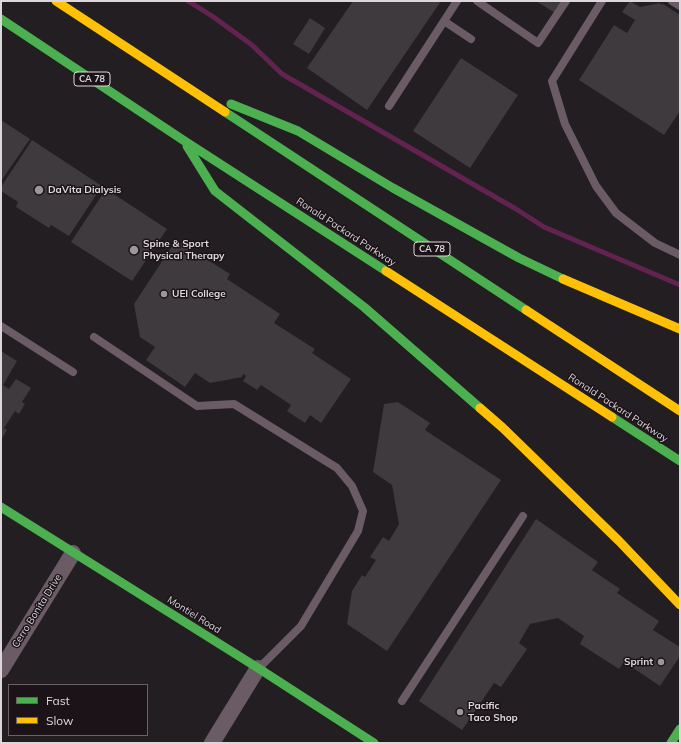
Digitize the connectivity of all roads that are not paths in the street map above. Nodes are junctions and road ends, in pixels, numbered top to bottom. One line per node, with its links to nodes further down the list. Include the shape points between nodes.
1 (56, 1): 11 (main road, CA 78)
2 (457, 1): 9 (lane)
3 (476, 1): 4 (lane, via 538,43)
4 (566, 1)
5 (602, 1): 14 (lane, via 552,82 568,130 596,186 616,213 655,243)
6 (672, 1): 7 (lane)
7 (680, 6)
8 (1, 19): 13 (main road, Ronald Packard Parkway / CA 78)
9 (444, 21): 10 (lane); 12 (lane)
10 (471, 39)
11 (186, 85): 16 (main road, via 298,131 393,188 520,258 569,282); 19 (main road, CA 78)
12 (389, 106)
13 (184, 140): 20 (main road, Ronald Packard Parkway / CA 78); 24 (main road, via 215,191 369,311 503,428 619,541)
14 (680, 255)
15 (1, 326): 18 (lane)
16 (680, 329)
17 (94, 337): 25 (lane, via 197,406 234,404 337,468 352,486 363,511 358,531 301,626)
18 (73, 372)
19 (680, 411)
20 (680, 461)
21 (1, 507): 23 (main road, Montiel Road)
22 (523, 516): 27 (lane)
23 (73, 553): 25 (main road, Montiel Road); 26 (street, Cerro Bonita Drive)
24 (680, 605)
25 (258, 668): 29 (street); 30 (main road, Montiel Road)
26 (1, 670)
27 (402, 701)
28 (680, 729): 31 (main road)
29 (212, 743)
30 (374, 743)
31 (671, 743)

